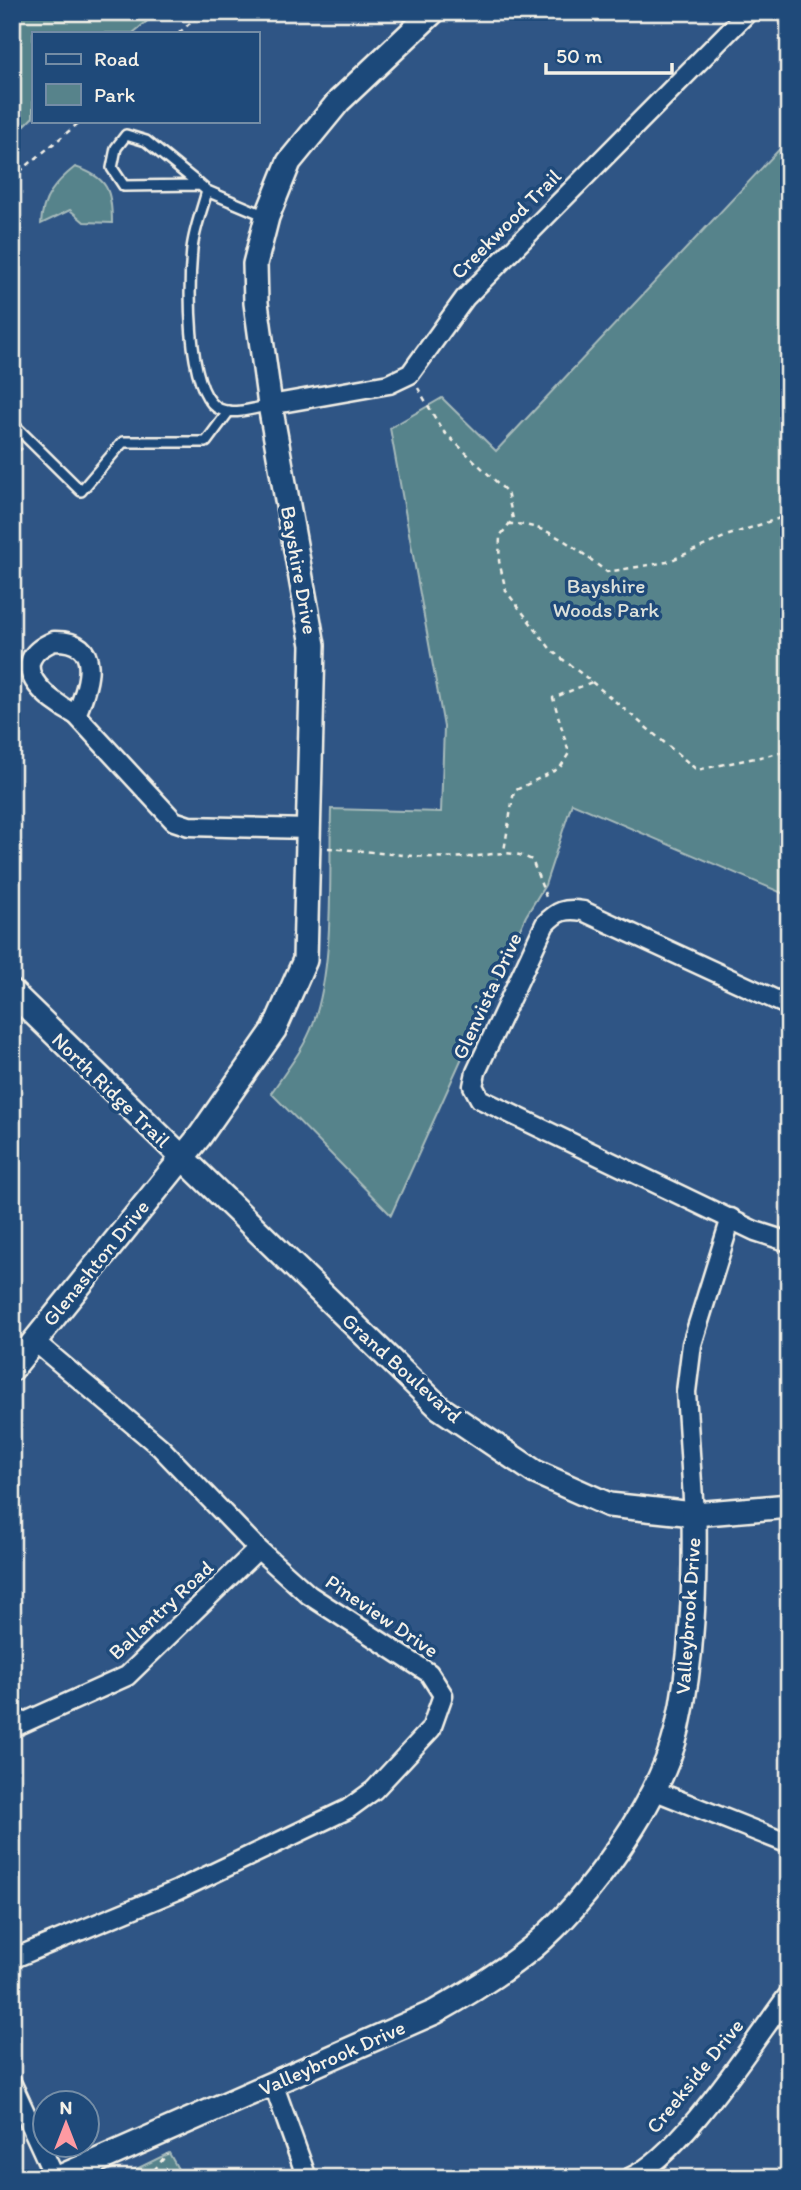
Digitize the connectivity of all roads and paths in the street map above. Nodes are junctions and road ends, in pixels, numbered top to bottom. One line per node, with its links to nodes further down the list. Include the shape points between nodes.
1 (202, 12): 4 (path)
2 (433, 12): 8 (street, Bayshire Drive, via 339,101 289,162)
3 (748, 12): 10 (street, Creekwood Trail, via 465,298 410,374 389,384)
4 (180, 32)
5 (80, 122): 6 (path)
6 (12, 178)
7 (203, 188): 7 (lane, via 146,141 126,135 116,148 111,168 124,186); 8 (lane); 11 (lane, via 192,246 190,316 198,378 216,406)
8 (267, 217): 10 (street, Bayshire Drive, via 255,264)
9 (418, 388): 14 (path, via 442,430 508,492 513,506)
10 (270, 405): 11 (lane); 18 (street, Bayshire Drive, via 313,645)
11 (229, 411): 12 (lane, via 206,442 123,442 81,491)
12 (12, 424)
13 (789, 515): 14 (path, via 667,562 607,572 554,533 528,524)
14 (509, 524): 15 (path, via 500,536 499,561 506,591 552,650)
15 (592, 682): 17 (path, via 697,770); 20 (path, via 553,698 569,753 560,768 514,791)
16 (76, 715): 18 (street, via 174,821 189,827)
17 (789, 751)
18 (309, 829): 24 (street, Bayshire Drive, via 305,960 274,1030)
19 (328, 848): 20 (path, via 469,857)
20 (504, 851): 21 (path, via 532,860)
21 (545, 897)
22 (12, 992): 24 (street, North Ridge Trail)
23 (789, 1006): 25 (street, Glenvista Drive, via 568,908 545,924 473,1079 480,1100)
24 (181, 1158): 27 (street, Glenashton Drive); 30 (street, Grand Boulevard, via 440,1408 535,1472 609,1505)
25 (731, 1218): 26 (street, Glenvista Drive); 30 (street, Valleybrook Drive, via 692,1344 686,1392)
26 (789, 1242)
27 (33, 1340): 28 (street, Glenashton Drive); 31 (street, Pineview Drive, via 160,1447)
28 (12, 1368)
29 (789, 1506): 30 (street, Grand Boulevard)
30 (694, 1514): 33 (street, Valleybrook Drive, via 688,1664 676,1731)
31 (258, 1549): 32 (street, Ballantry Road, via 127,1676); 35 (street, Pineview Drive, via 309,1595 429,1673 443,1695 431,1728 374,1790 348,1809 178,1890)
32 (12, 1728)
33 (653, 1790): 34 (street); 37 (street, Valleybrook Drive, via 640,1818 591,1884 534,1946 488,1982 435,2012)
34 (789, 1844)
35 (12, 1959)
36 (789, 1994): 43 (street, Creekside Drive, via 681,2137)
37 (273, 2083): 40 (street, Valleybrook Drive); 42 (street)
38 (12, 2084): 40 (street)
39 (167, 2154): 41 (path)
40 (56, 2178)
41 (148, 2178)
42 (307, 2178)
43 (629, 2178)

